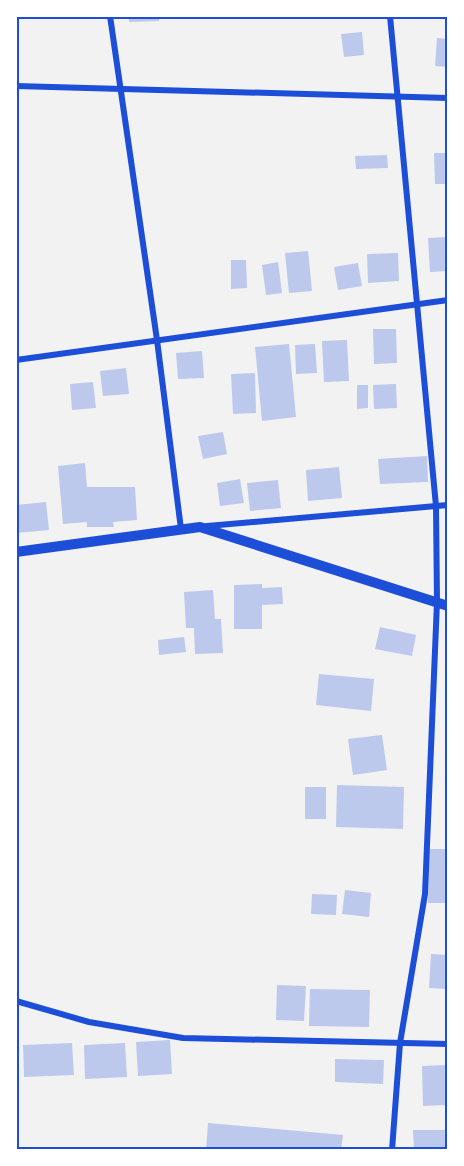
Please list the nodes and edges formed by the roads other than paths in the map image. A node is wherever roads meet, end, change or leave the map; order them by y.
1 (110, 16) edge
2 (390, 16) edge
3 (16, 86) edge
4 (120, 90) junction
5 (397, 97) junction
6 (447, 98) edge
7 (447, 300) edge
8 (417, 304) junction
9 (157, 340) junction
10 (16, 360) edge
11 (447, 505) edge
12 (436, 506) junction
13 (200, 527) junction
14 (181, 529) junction
15 (16, 552) edge
16 (442, 604) edge
17 (16, 1001) edge
18 (400, 1043) junction
19 (447, 1044) edge
20 (392, 1149) edge

1 - 4 street
2 - 5 street
3 - 4 street
4 - 5 street
4 - 9 street
5 - 6 street
5 - 8 street
7 - 8 street
8 - 9 street
8 - 12 street
9 - 10 street
9 - 14 street
11 - 12 street
12 - 13 street
12 - 16 street
13 - 14 street
13 - 16 street
14 - 15 street
16 - 18 street
17 - 18 street
18 - 19 street
18 - 20 street

